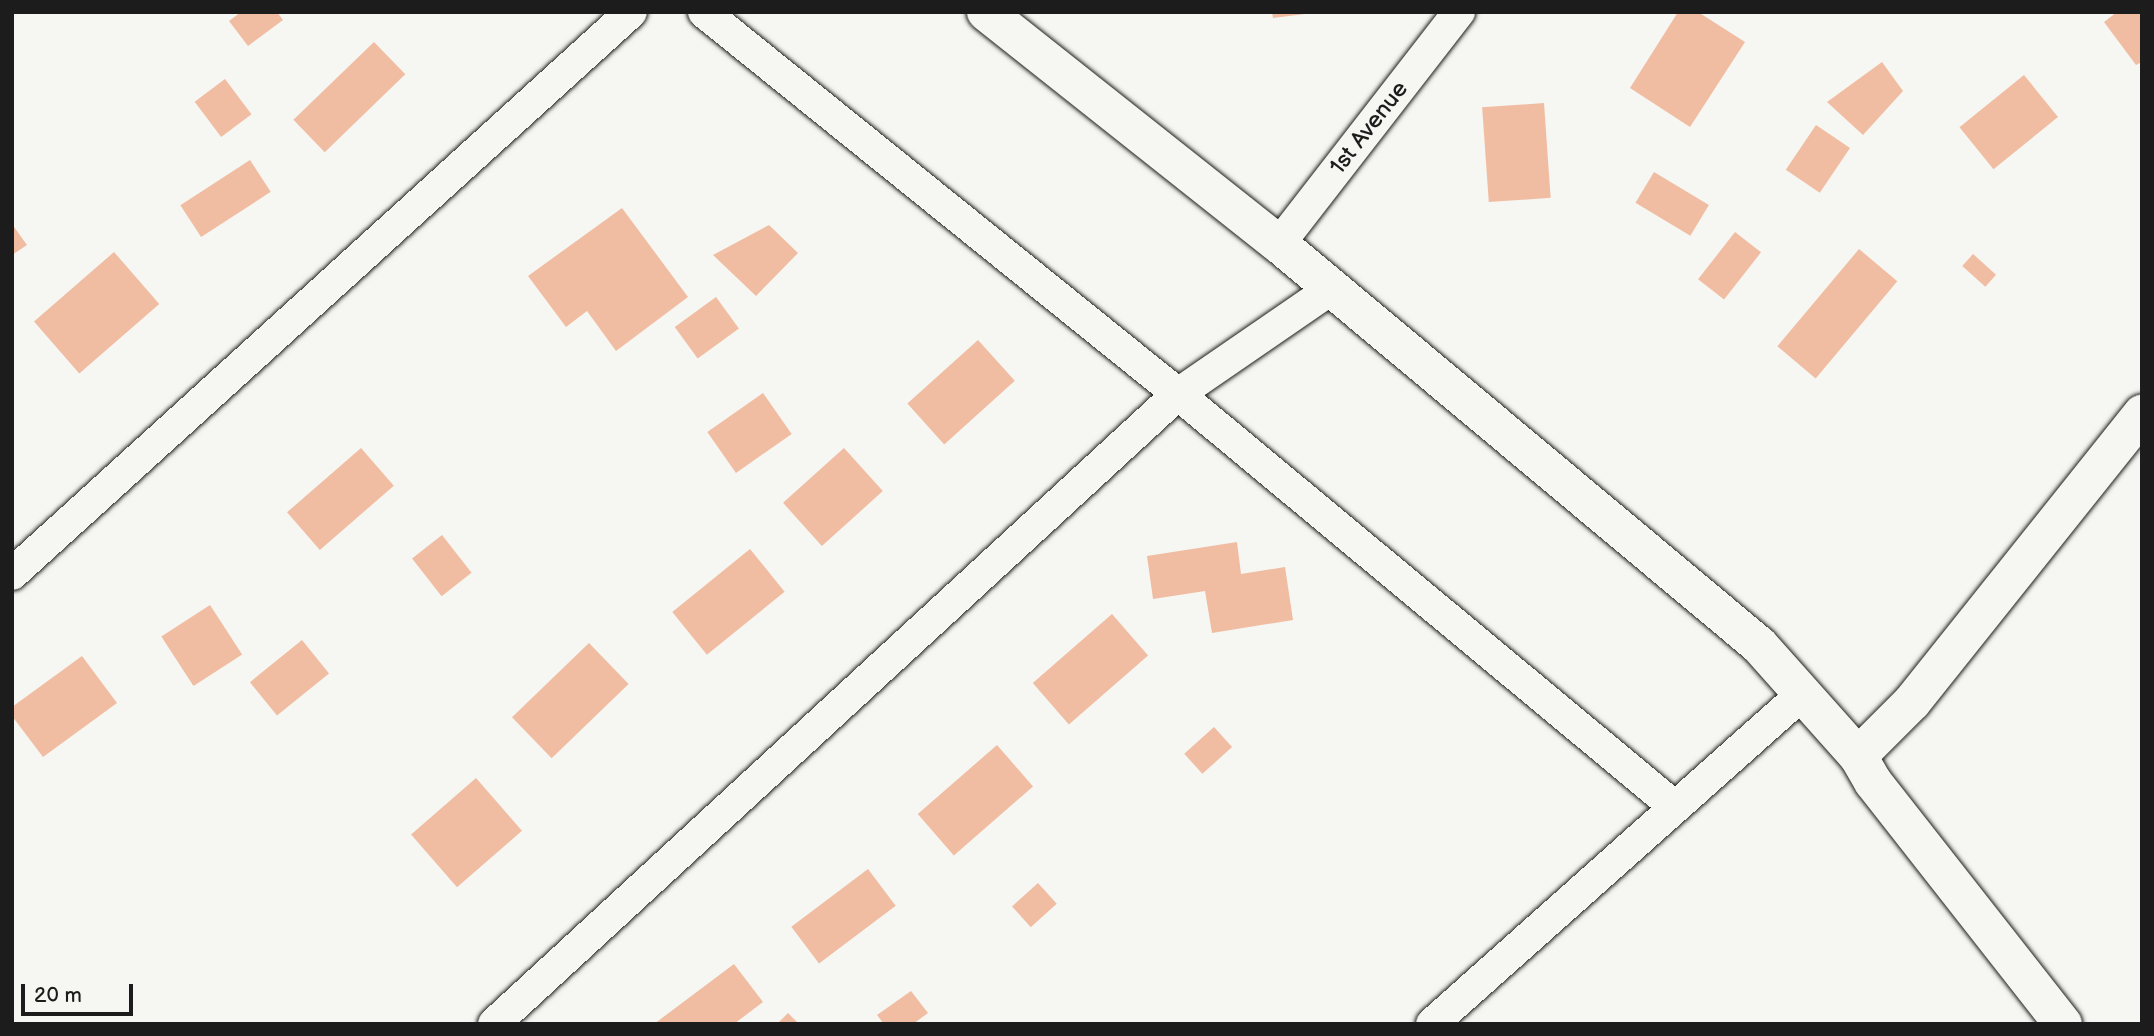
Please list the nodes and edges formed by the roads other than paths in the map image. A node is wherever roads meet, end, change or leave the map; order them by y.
1 (631, 12) edge
2 (704, 12) edge
3 (986, 12) edge
4 (1459, 12) edge
5 (1279, 244) junction
6 (1331, 289) junction
7 (1178, 394) junction
8 (2142, 414) edge
9 (12, 574) edge
10 (1803, 694) junction
11 (1858, 756) junction
12 (1675, 807) junction
13 (494, 1024) edge
14 (1432, 1024) edge
15 (2063, 1024) edge

1 - 9 street
2 - 7 street
3 - 5 main road
4 - 5 street, 1st Avenue
5 - 6 main road
6 - 7 street
6 - 10 main road
7 - 12 street
7 - 13 street
8 - 11 main road
10 - 11 main road
10 - 12 street
11 - 15 main road
12 - 14 street

